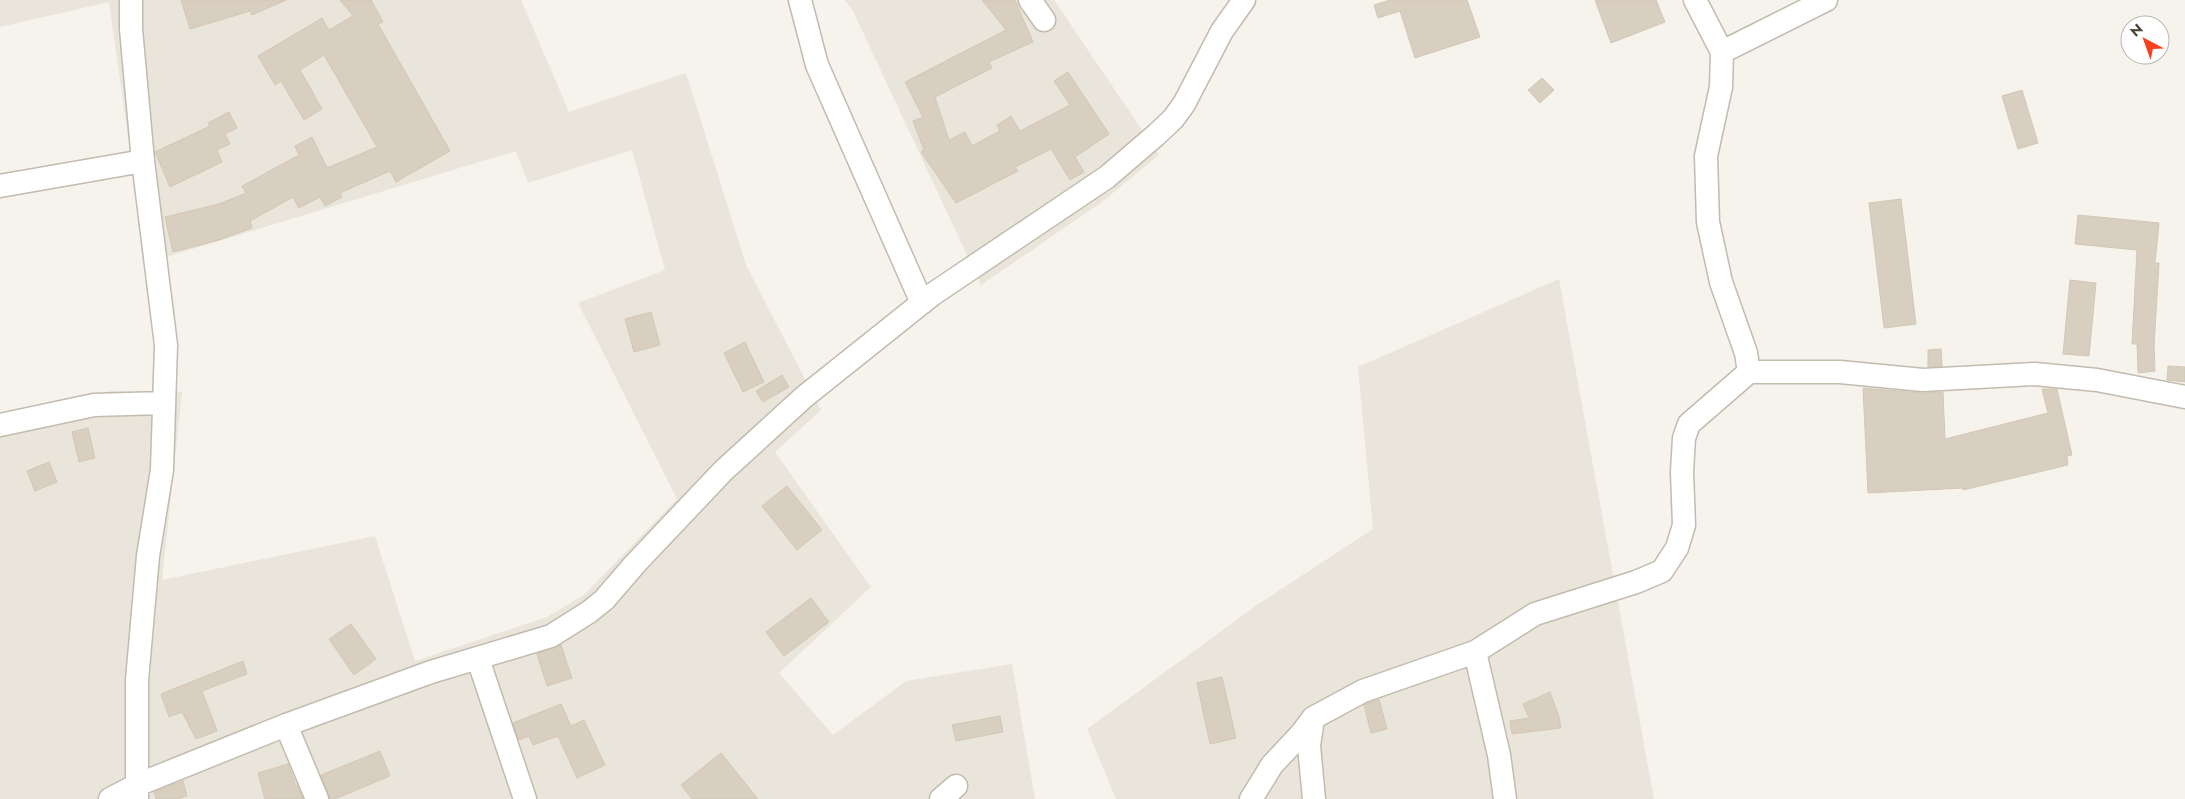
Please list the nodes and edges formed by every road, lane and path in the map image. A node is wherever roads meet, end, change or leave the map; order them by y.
1 (131, 0) edge
2 (800, 0) edge
3 (1030, 0) edge
4 (1244, 0) edge
5 (1695, 0) edge
6 (1826, 0) edge
7 (1044, 20) dead end
8 (1722, 52) junction
9 (142, 161) junction
10 (0, 186) edge
11 (922, 303) junction
12 (1749, 372) junction
13 (2185, 397) edge
14 (164, 403) junction
15 (0, 425) edge
16 (1476, 652) junction
17 (478, 659) junction
18 (1313, 718) junction
19 (286, 725) junction
20 (137, 792) edge
21 (110, 799) edge
22 (317, 799) edge
23 (525, 799) edge
24 (1251, 799) edge
25 (1314, 799) edge
26 (1505, 799) edge

1 - 9 street
2 - 11 street
3 - 7 street
4 - 11 street
5 - 8 street
6 - 8 street
8 - 12 street
9 - 10 street
9 - 14 street
11 - 17 street
12 - 13 street
12 - 16 street
14 - 15 street
14 - 20 street
16 - 18 street
16 - 26 street
17 - 19 street
17 - 23 street
18 - 24 street
18 - 25 street
19 - 20 street
19 - 22 street
20 - 21 street

